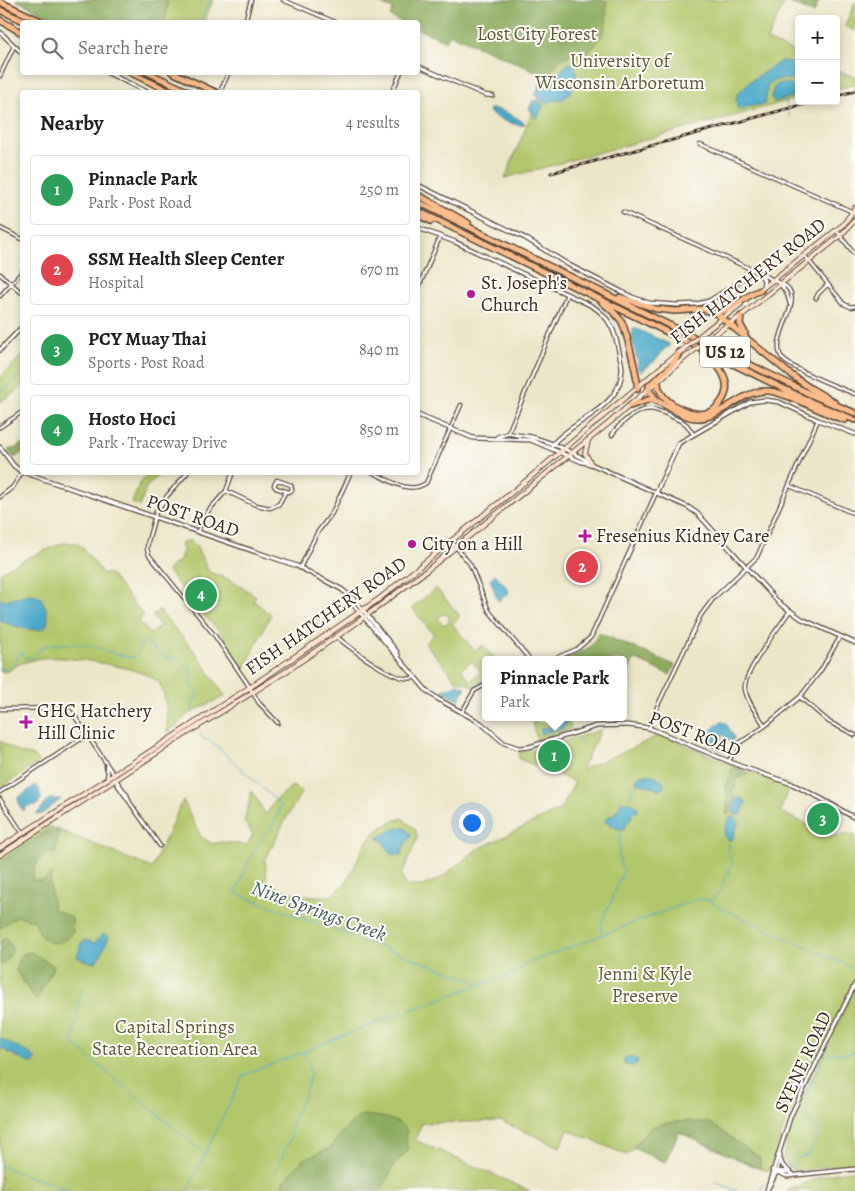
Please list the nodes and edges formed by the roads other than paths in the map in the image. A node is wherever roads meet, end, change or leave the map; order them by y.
1 (252, 0) edge
2 (283, 0) edge
3 (0, 2) edge
4 (0, 10) edge
5 (0, 20) edge
6 (22, 20) edge
7 (39, 20) edge
8 (246, 20) edge
9 (330, 20) edge
10 (0, 32) edge
11 (20, 32) edge
12 (14, 46) junction
13 (20, 51) edge
14 (420, 67) edge
15 (112, 75) edge
16 (135, 75) edge
17 (153, 75) edge
18 (178, 75) edge
19 (228, 75) edge
20 (400, 75) edge
21 (0, 76) edge
22 (144, 90) edge
23 (167, 90) edge
24 (185, 90) edge
25 (210, 90) edge
26 (221, 90) edge
27 (393, 90) edge
28 (493, 96) dead end
29 (700, 144) dead end
30 (420, 186) edge
31 (420, 196) edge
32 (420, 203) edge
33 (854, 211) edge
34 (420, 212) edge
35 (623, 212) dead end
36 (420, 216) edge
37 (855, 220) edge
38 (0, 228) edge
39 (420, 229) edge
40 (836, 230) junction
41 (840, 236) junction
42 (440, 237) junction
43 (20, 238) edge
44 (476, 239) junction
45 (512, 247) junction
46 (855, 254) edge
47 (805, 256) junction
48 (809, 261) junction
49 (751, 268) junction
50 (758, 272) junction
51 (0, 274) edge
52 (20, 274) edge
53 (775, 280) junction
54 (12, 283) junction
55 (420, 284) edge
56 (781, 284) junction
57 (828, 284) junction
58 (596, 288) junction
59 (762, 289) junction
60 (20, 291) edge
61 (567, 294) junction
62 (0, 296) edge
63 (597, 297) junction
64 (816, 298) dead end
65 (855, 306) edge
66 (710, 311) junction
67 (741, 316) junction
68 (723, 318) junction
69 (730, 324) junction
70 (20, 329) edge
71 (698, 348) junction
72 (0, 350) edge
73 (680, 352) junction
74 (765, 353) junction
75 (658, 382) junction
76 (637, 389) junction
77 (649, 390) junction
78 (855, 394) edge
79 (658, 401) junction
80 (461, 405) dead end
81 (630, 406) junction
82 (855, 412) edge
83 (20, 413) edge
84 (420, 416) edge
85 (818, 420) junction
86 (855, 422) edge
87 (0, 427) edge
88 (450, 429) junction
89 (509, 434) junction
90 (693, 434) junction
91 (855, 434) edge
92 (612, 435) dead end
93 (497, 438) junction
94 (590, 438) junction
95 (512, 439) junction
96 (507, 440) junction
97 (552, 444) junction
98 (0, 447) edge
99 (561, 451) junction
100 (569, 454) junction
101 (590, 464) junction
102 (20, 470) edge
103 (20, 475) edge
104 (31, 475) edge
105 (185, 475) edge
106 (232, 475) edge
107 (350, 475) edge
108 (379, 475) edge
109 (789, 486) junction
110 (516, 489) junction
111 (226, 491) junction
112 (286, 491) junction
113 (656, 493) junction
114 (0, 497) edge
115 (506, 497) junction
116 (514, 500) junction
117 (504, 507) junction
118 (855, 514) edge
119 (155, 518) junction
120 (197, 532) junction
121 (451, 541) junction
122 (456, 547) junction
123 (300, 568) junction
124 (418, 568) junction
125 (746, 568) junction
126 (416, 579) junction
127 (350, 595) junction
128 (364, 610) junction
129 (790, 612) junction
130 (360, 613) junction
131 (368, 614) junction
132 (364, 618) junction
133 (337, 637) junction
134 (840, 637) junction
135 (855, 643) edge
136 (312, 646) junction
137 (527, 656) edge
138 (560, 656) edge
139 (399, 658) junction
140 (304, 660) junction
141 (415, 677) junction
142 (482, 687) edge
143 (251, 690) junction
144 (800, 697) junction
145 (0, 709) edge
146 (462, 712) junction
147 (278, 722) dead end
148 (765, 726) junction
149 (649, 728) junction
150 (87, 735) junction
151 (855, 735) edge
152 (729, 761) junction
153 (106, 764) junction
154 (114, 774) junction
155 (107, 778) junction
156 (116, 780) junction
157 (0, 792) edge
158 (0, 799) edge
159 (855, 818) edge
160 (22, 833) junction
161 (26, 840) junction
162 (160, 846) dead end
163 (0, 848) edge
164 (0, 855) edge
165 (855, 984) edge
166 (779, 1153) junction
167 (780, 1159) junction
168 (855, 1169) edge
169 (774, 1170) junction
170 (789, 1172) junction
171 (794, 1174) junction
172 (766, 1190) edge

1 - 8 street
2 - 9 street
3 - 7 highway
4 - 6 highway
5 - 11 highway
10 - 12 street
12 - 13 street
12 - 21 street
14 - 28 street
15 - 22 street
16 - 23 highway
17 - 24 highway
18 - 25 highway
19 - 26 street
20 - 27 street
29 - 33 street
30 - 49 street
31 - 45 highway
32 - 45 highway, US 12
33 - 40 main road, FISH HATCHERY ROAD
34 - 44 highway, US 12
35 - 49 street
36 - 44 highway
37 - 41 main road, FISH HATCHERY ROAD
38 - 43 street
39 - 42 street
40 - 41 street
40 - 47 main road, FISH HATCHERY ROAD
41 - 46 street
41 - 48 main road, FISH HATCHERY ROAD
42 - 55 street
42 - 61 street
44 - 63 highway, US 12
45 - 58 highway, US 12
47 - 48 street
47 - 53 main road, FISH HATCHERY ROAD
48 - 56 main road, FISH HATCHERY ROAD
48 - 57 street
49 - 50 street
50 - 53 street
50 - 59 street
51 - 54 street
52 - 54 street
53 - 56 street
53 - 59 main road, FISH HATCHERY ROAD
54 - 60 street
54 - 62 street
56 - 67 main road, FISH HATCHERY ROAD
56 - 78 street
57 - 64 street
57 - 65 street
58 - 66 highway
58 - 82 highway, US 12
59 - 66 highway
59 - 68 main road, FISH HATCHERY ROAD
61 - 89 street
61 - 97 street
63 - 71 highway, US 12
63 - 76 highway
66 - 68 highway
67 - 69 main road, FISH HATCHERY ROAD
67 - 74 highway
68 - 69 highway
68 - 73 main road, FISH HATCHERY ROAD, bridge
69 - 74 highway
69 - 75 main road, FISH HATCHERY ROAD, bridge
70 - 72 street
71 - 75 highway
71 - 86 highway, US 12
73 - 76 main road, FISH HATCHERY ROAD
73 - 77 highway
74 - 82 highway
75 - 77 main road, FISH HATCHERY ROAD
76 - 99 main road, FISH HATCHERY ROAD
77 - 79 highway
77 - 81 main road, FISH HATCHERY ROAD
79 - 81 highway
79 - 86 highway
80 - 88 street
81 - 94 main road, FISH HATCHERY ROAD
83 - 87 street
84 - 88 street
85 - 90 street
85 - 91 street
85 - 109 street
88 - 93 street
88 - 108 street
89 - 93 street
89 - 95 street
89 - 96 street
89 - 97 street
90 - 92 street
90 - 113 street
93 - 96 street
94 - 100 main road, FISH HATCHERY ROAD
94 - 101 main road
95 - 96 street
95 - 99 street
97 - 99 street
98 - 102 street, POST ROAD
99 - 100 street
99 - 110 main road, FISH HATCHERY ROAD
100 - 101 street
100 - 116 main road, FISH HATCHERY ROAD
101 - 113 street
103 - 114 street
104 - 119 street, POST ROAD
105 - 119 street
106 - 111 street
107 - 123 street
109 - 118 street
109 - 125 street
110 - 115 main road, FISH HATCHERY ROAD
110 - 116 main road
111 - 112 street
111 - 120 street
112 - 112 street
113 - 125 street
113 - 138 street
115 - 117 main road
115 - 121 main road, FISH HATCHERY ROAD
116 - 117 main road, FISH HATCHERY ROAD
117 - 122 main road, FISH HATCHERY ROAD
119 - 120 street, POST ROAD
119 - 143 street
120 - 123 street, POST ROAD
121 - 122 street
121 - 124 main road, FISH HATCHERY ROAD
122 - 126 main road, FISH HATCHERY ROAD
122 - 137 street
123 - 127 street, POST ROAD
124 - 126 main road
124 - 128 main road, FISH HATCHERY ROAD
125 - 129 street
125 - 149 street
126 - 131 main road, FISH HATCHERY ROAD
127 - 128 street, POST ROAD
127 - 130 street, POST ROAD
128 - 130 main road, FISH HATCHERY ROAD
128 - 131 street, POST ROAD
129 - 134 street
129 - 148 street
130 - 132 street, POST ROAD
130 - 136 main road, FISH HATCHERY ROAD
131 - 132 main road, FISH HATCHERY ROAD
131 - 139 street, POST ROAD
132 - 133 main road, FISH HATCHERY ROAD
132 - 139 street, POST ROAD
133 - 140 main road, FISH HATCHERY ROAD
133 - 141 street
134 - 135 street
134 - 144 street
136 - 140 main road
136 - 143 main road, FISH HATCHERY ROAD
139 - 141 street, POST ROAD
140 - 143 main road, FISH HATCHERY ROAD
141 - 146 street, POST ROAD
142 - 146 street
143 - 147 street
143 - 154 main road, FISH HATCHERY ROAD
143 - 156 main road, FISH HATCHERY ROAD
144 - 148 street
144 - 151 street
145 - 150 street
146 - 149 street, POST ROAD
148 - 152 street
149 - 152 street, POST ROAD
150 - 153 street
150 - 157 street
152 - 159 street, POST ROAD
153 - 154 street
153 - 155 street
154 - 155 main road, FISH HATCHERY ROAD
154 - 156 street
155 - 160 main road, FISH HATCHERY ROAD
156 - 161 main road, FISH HATCHERY ROAD
156 - 162 street
158 - 160 street
160 - 161 street
160 - 163 main road, FISH HATCHERY ROAD
161 - 164 main road, FISH HATCHERY ROAD
165 - 166 street, SYENE ROAD
166 - 167 street, SYENE ROAD
166 - 169 street, SYENE ROAD
167 - 169 street, SYENE ROAD
167 - 170 street
168 - 171 street
169 - 170 street
169 - 171 street
169 - 172 street
170 - 171 street

